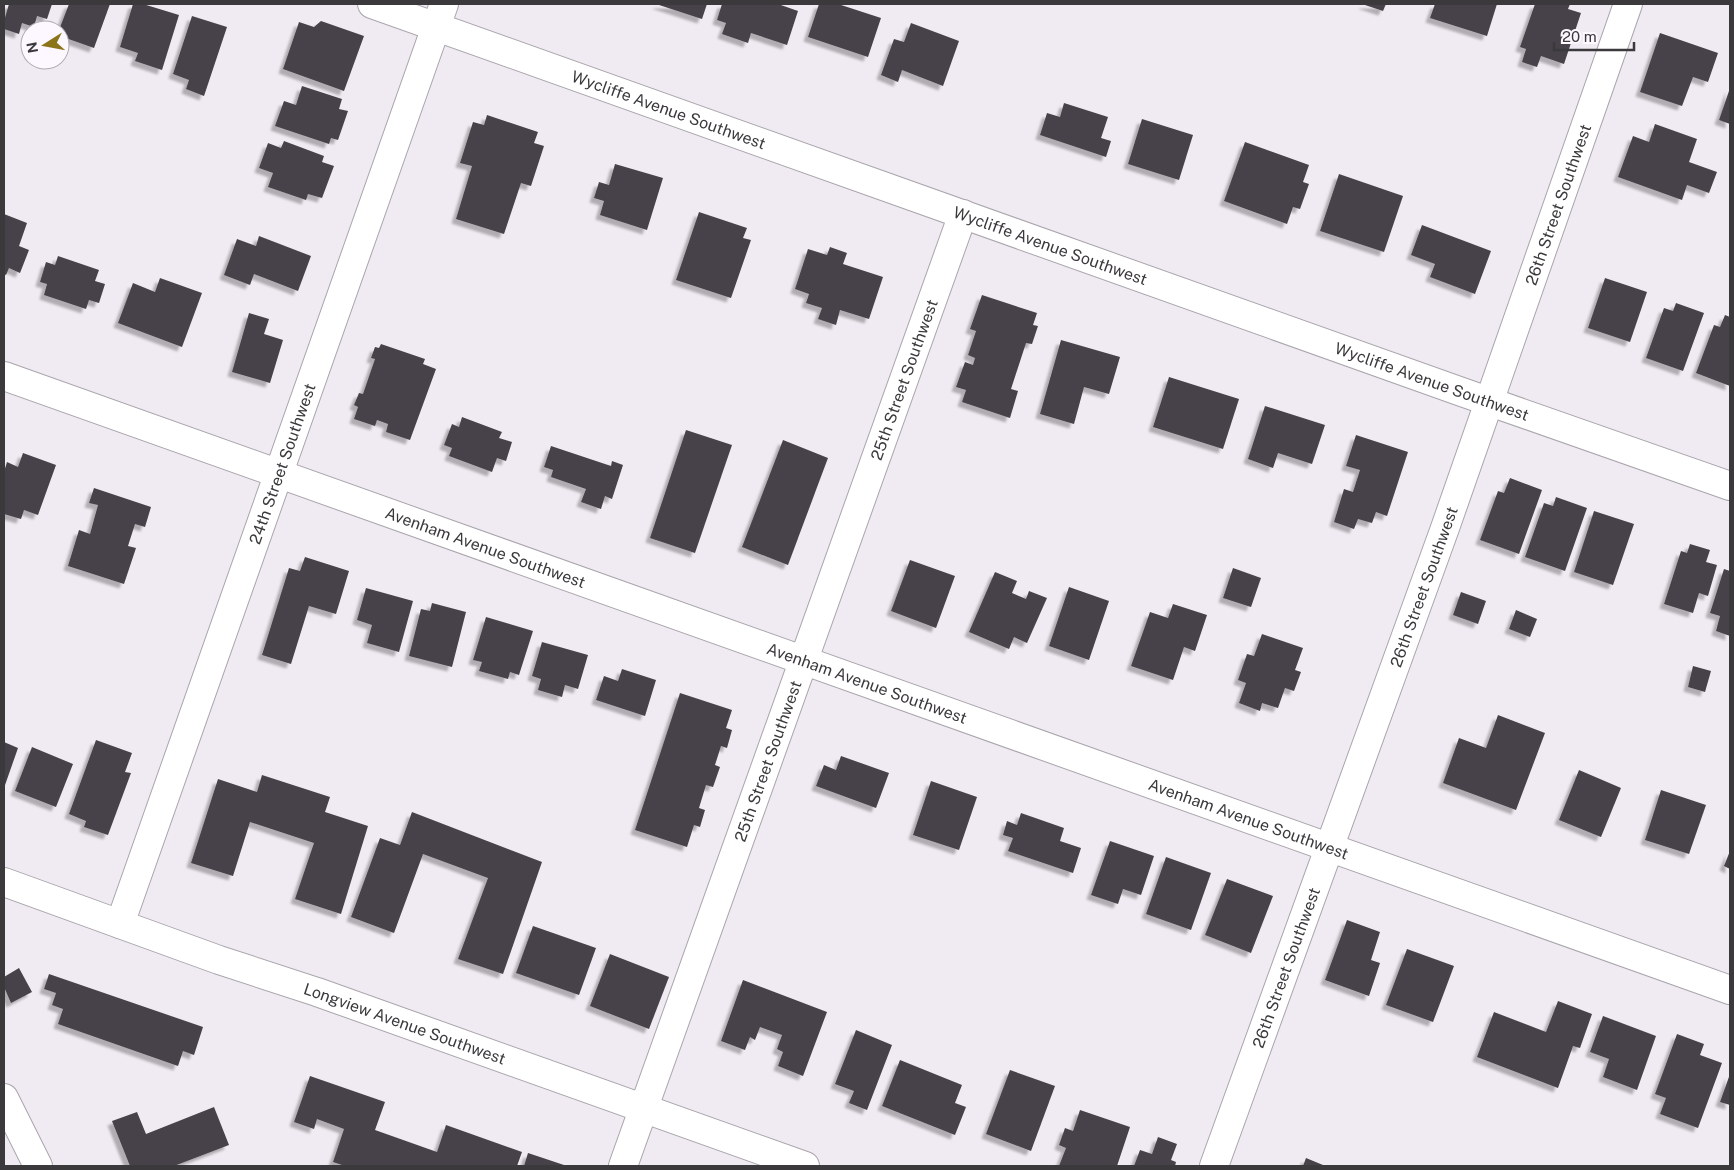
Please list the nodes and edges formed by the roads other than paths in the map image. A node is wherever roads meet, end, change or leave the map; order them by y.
1 (372, 4) edge
2 (1628, 4) edge
3 (440, 15) edge
4 (963, 214) junction
5 (4, 376) edge
6 (1488, 401) junction
7 (279, 473) junction
8 (1730, 486) edge
9 (804, 660) junction
10 (1329, 847) junction
11 (4, 882) edge
12 (120, 924) junction
13 (1730, 990) edge
14 (4, 1098) edge
15 (644, 1108) junction
16 (38, 1166) edge
17 (623, 1166) edge
18 (805, 1166) edge
19 (1214, 1166) edge

1 - 3 street, Wycliffe Avenue Southwest
2 - 6 street, 26th Street Southwest
3 - 4 street, Wycliffe Avenue Southwest
3 - 7 street, 24th Street Southwest
4 - 6 street, Wycliffe Avenue Southwest
4 - 9 street, 25th Street Southwest
5 - 7 street, Avenham Avenue Southwest
6 - 8 street, Wycliffe Avenue Southwest
6 - 10 street, 26th Street Southwest
7 - 9 street, Avenham Avenue Southwest
7 - 12 street, 24th Street Southwest
9 - 10 street, Avenham Avenue Southwest
9 - 15 street, 25th Street Southwest
10 - 13 street, Avenham Avenue Southwest
10 - 19 street, 26th Street Southwest
11 - 12 street, Longview Avenue Southwest
12 - 15 street, Longview Avenue Southwest
14 - 16 street
15 - 17 street, 25th Street Southwest
15 - 18 street, Longview Avenue Southwest

